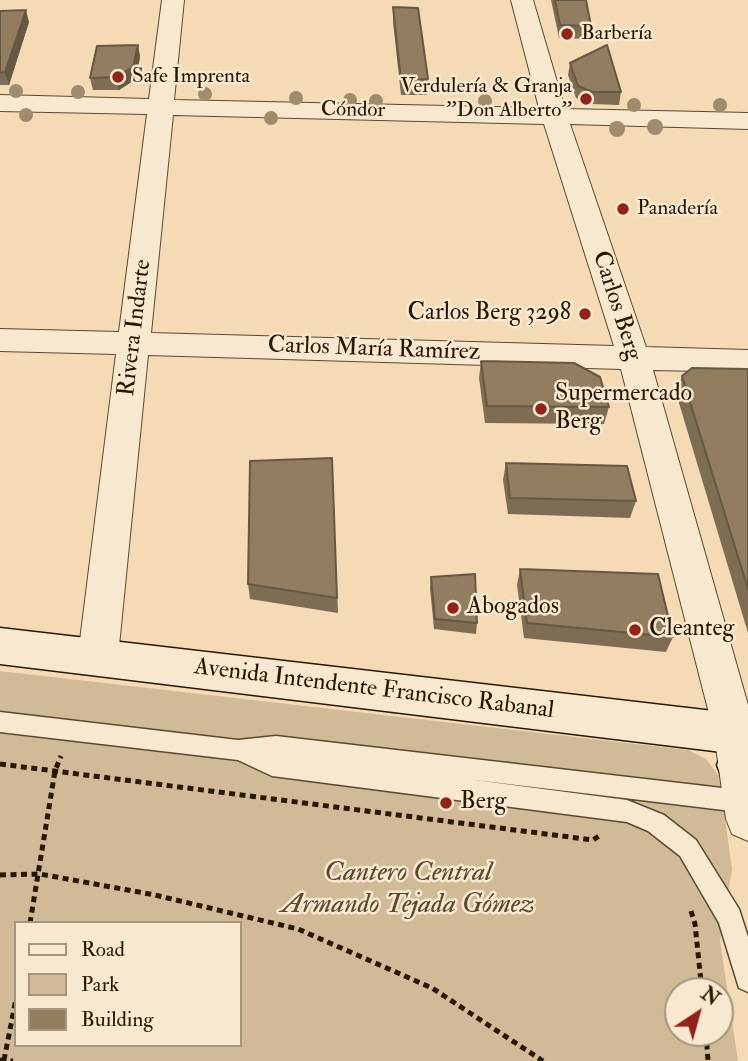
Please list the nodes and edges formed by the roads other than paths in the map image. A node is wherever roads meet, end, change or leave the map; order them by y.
1 (173, 0) edge
2 (522, 0) edge
3 (0, 103) edge
4 (161, 106) junction
5 (554, 116) junction
6 (748, 121) edge
7 (0, 340) edge
8 (134, 344) junction
9 (634, 358) junction
10 (748, 361) edge
11 (0, 646) edge
12 (98, 656) junction
13 (0, 722) edge
14 (239, 750) junction
15 (744, 774) edge
16 (748, 979) edge

1 - 4 street, Rivera Indarte
2 - 5 street, Carlos Berg
3 - 4 street, Cóndor
4 - 5 street, Cóndor
4 - 8 street, Rivera Indarte
5 - 6 street, Cóndor
5 - 9 street, Carlos Berg
7 - 8 street, Carlos María Ramírez
8 - 9 street, Carlos María Ramírez
8 - 12 street, Rivera Indarte
9 - 10 street, Carlos María Ramírez
9 - 15 street, Carlos Berg
11 - 12 main road, Avenida Intendente Francisco Rabanal
12 - 15 main road, Avenida Intendente Francisco Rabanal
13 - 14 lane
14 - 15 lane
14 - 16 lane

